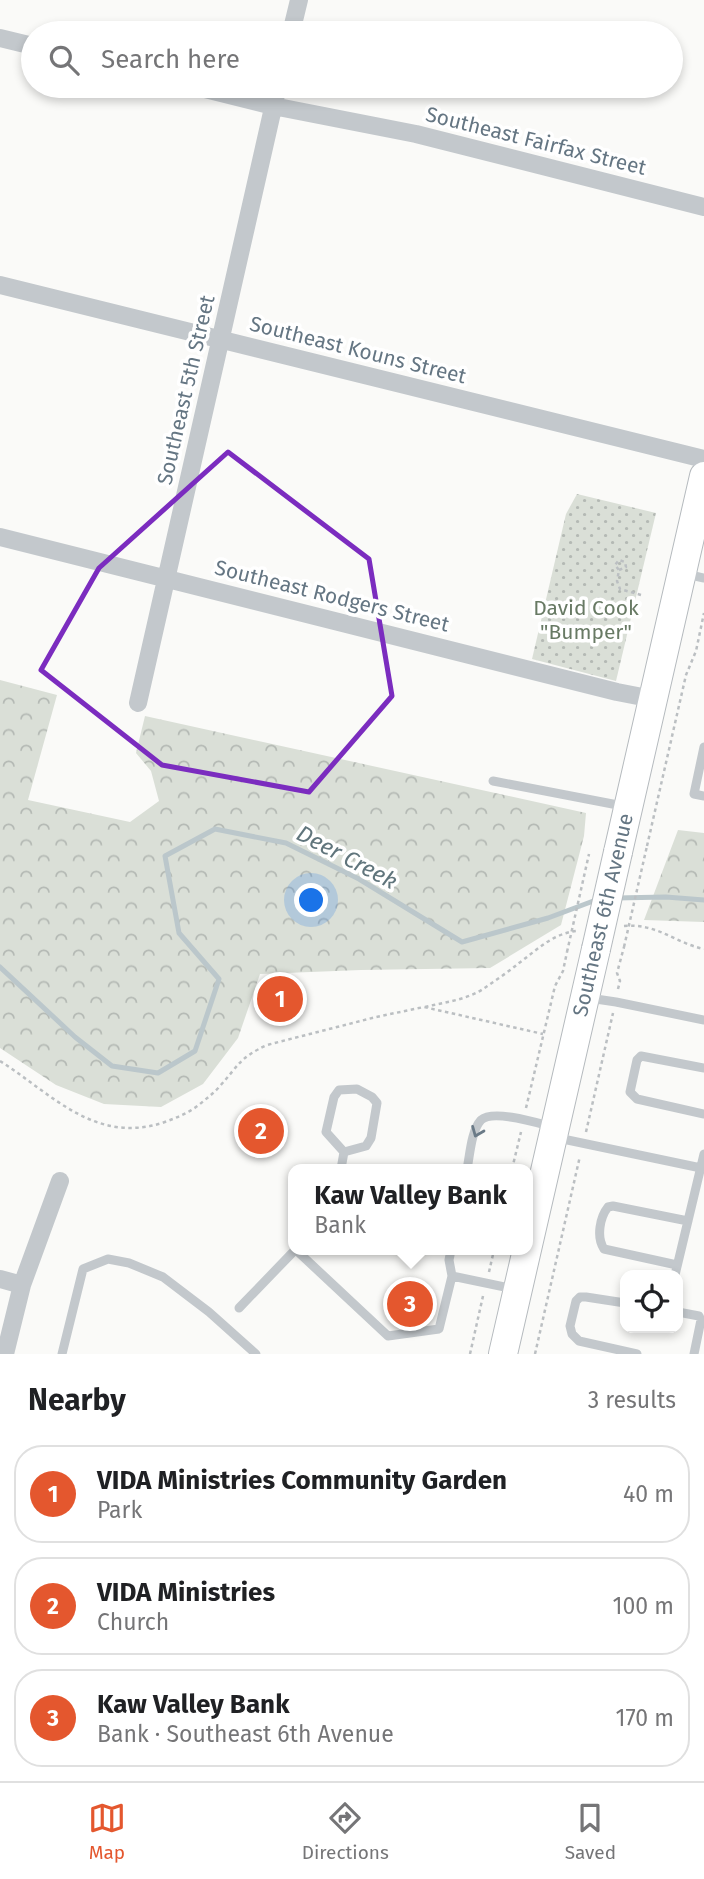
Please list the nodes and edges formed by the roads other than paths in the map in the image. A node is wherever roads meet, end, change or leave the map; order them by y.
1 (299, 0) edge
2 (294, 21) edge
3 (0, 38) edge
4 (21, 43) edge
5 (241, 98) edge
6 (275, 98) edge
7 (273, 106) junction
8 (704, 207) edge
9 (0, 285) edge
10 (221, 339) junction
11 (704, 459) edge
12 (704, 476) edge
13 (0, 537) edge
14 (693, 576) edge
15 (167, 578) junction
16 (653, 699) junction
17 (138, 703) dead end
18 (704, 747) edge
19 (493, 781) dead end
20 (704, 796) edge
21 (629, 807) junction
22 (584, 997) junction
23 (704, 1020) edge
24 (704, 1068) edge
25 (704, 1114) edge
26 (554, 1132) junction
27 (344, 1152) junction
28 (704, 1154) edge
29 (342, 1164) edge
30 (468, 1164) edge
31 (701, 1168) junction
32 (60, 1181) dead end
33 (533, 1211) edge
34 (688, 1222) junction
35 (290, 1255) edge
36 (300, 1255) edge
37 (450, 1255) edge
38 (524, 1255) edge
39 (677, 1265) junction
40 (676, 1270) edge
41 (452, 1276) junction
42 (0, 1279) edge
43 (22, 1285) junction
44 (620, 1302) edge
45 (515, 1303) junction
46 (239, 1308) dead end
47 (683, 1313) edge
48 (5, 1354) edge
49 (62, 1354) edge
50 (256, 1354) edge
51 (503, 1354) edge
52 (516, 1354) edge
53 (637, 1354) edge
54 (694, 1354) edge

1 - 2 street
3 - 4 street
5 - 7 street, Southeast Fairfax Street
6 - 7 street, Southeast 5th Street
7 - 8 street, Southeast Fairfax Street
7 - 10 street, Southeast 5th Street
9 - 10 street, Southeast Kouns Street
10 - 11 street, Southeast Kouns Street
10 - 15 street, Southeast 5th Street
12 - 14 main road, Southeast 6th Avenue
13 - 15 street, Southeast Rodgers Street
14 - 16 main road, Southeast 6th Avenue
15 - 16 street, Southeast Rodgers Street
15 - 17 street, Southeast 5th Street
16 - 21 main road, Southeast 6th Avenue
18 - 20 lane
19 - 21 lane
21 - 22 main road, Southeast 6th Avenue, bridge
22 - 23 lane
22 - 26 main road, Southeast 6th Avenue
24 - 25 lane
26 -> 30 lane
26 - 31 lane
26 - 33 main road, Southeast 6th Avenue
27 - 27 lane
27 - 29 lane
28 - 31 lane
31 - 34 lane
32 - 43 street
34 - 39 lane
34 - 39 lane
35 - 46 lane
36 - 41 lane
37 - 41 lane
38 - 45 main road, Southeast 6th Avenue
39 - 40 lane
41 - 45 lane
42 - 43 street
43 - 48 street
44 - 53 lane
45 - 51 main road, Southeast 6th Avenue
45 - 52 main road
47 - 54 lane
49 - 50 lane

